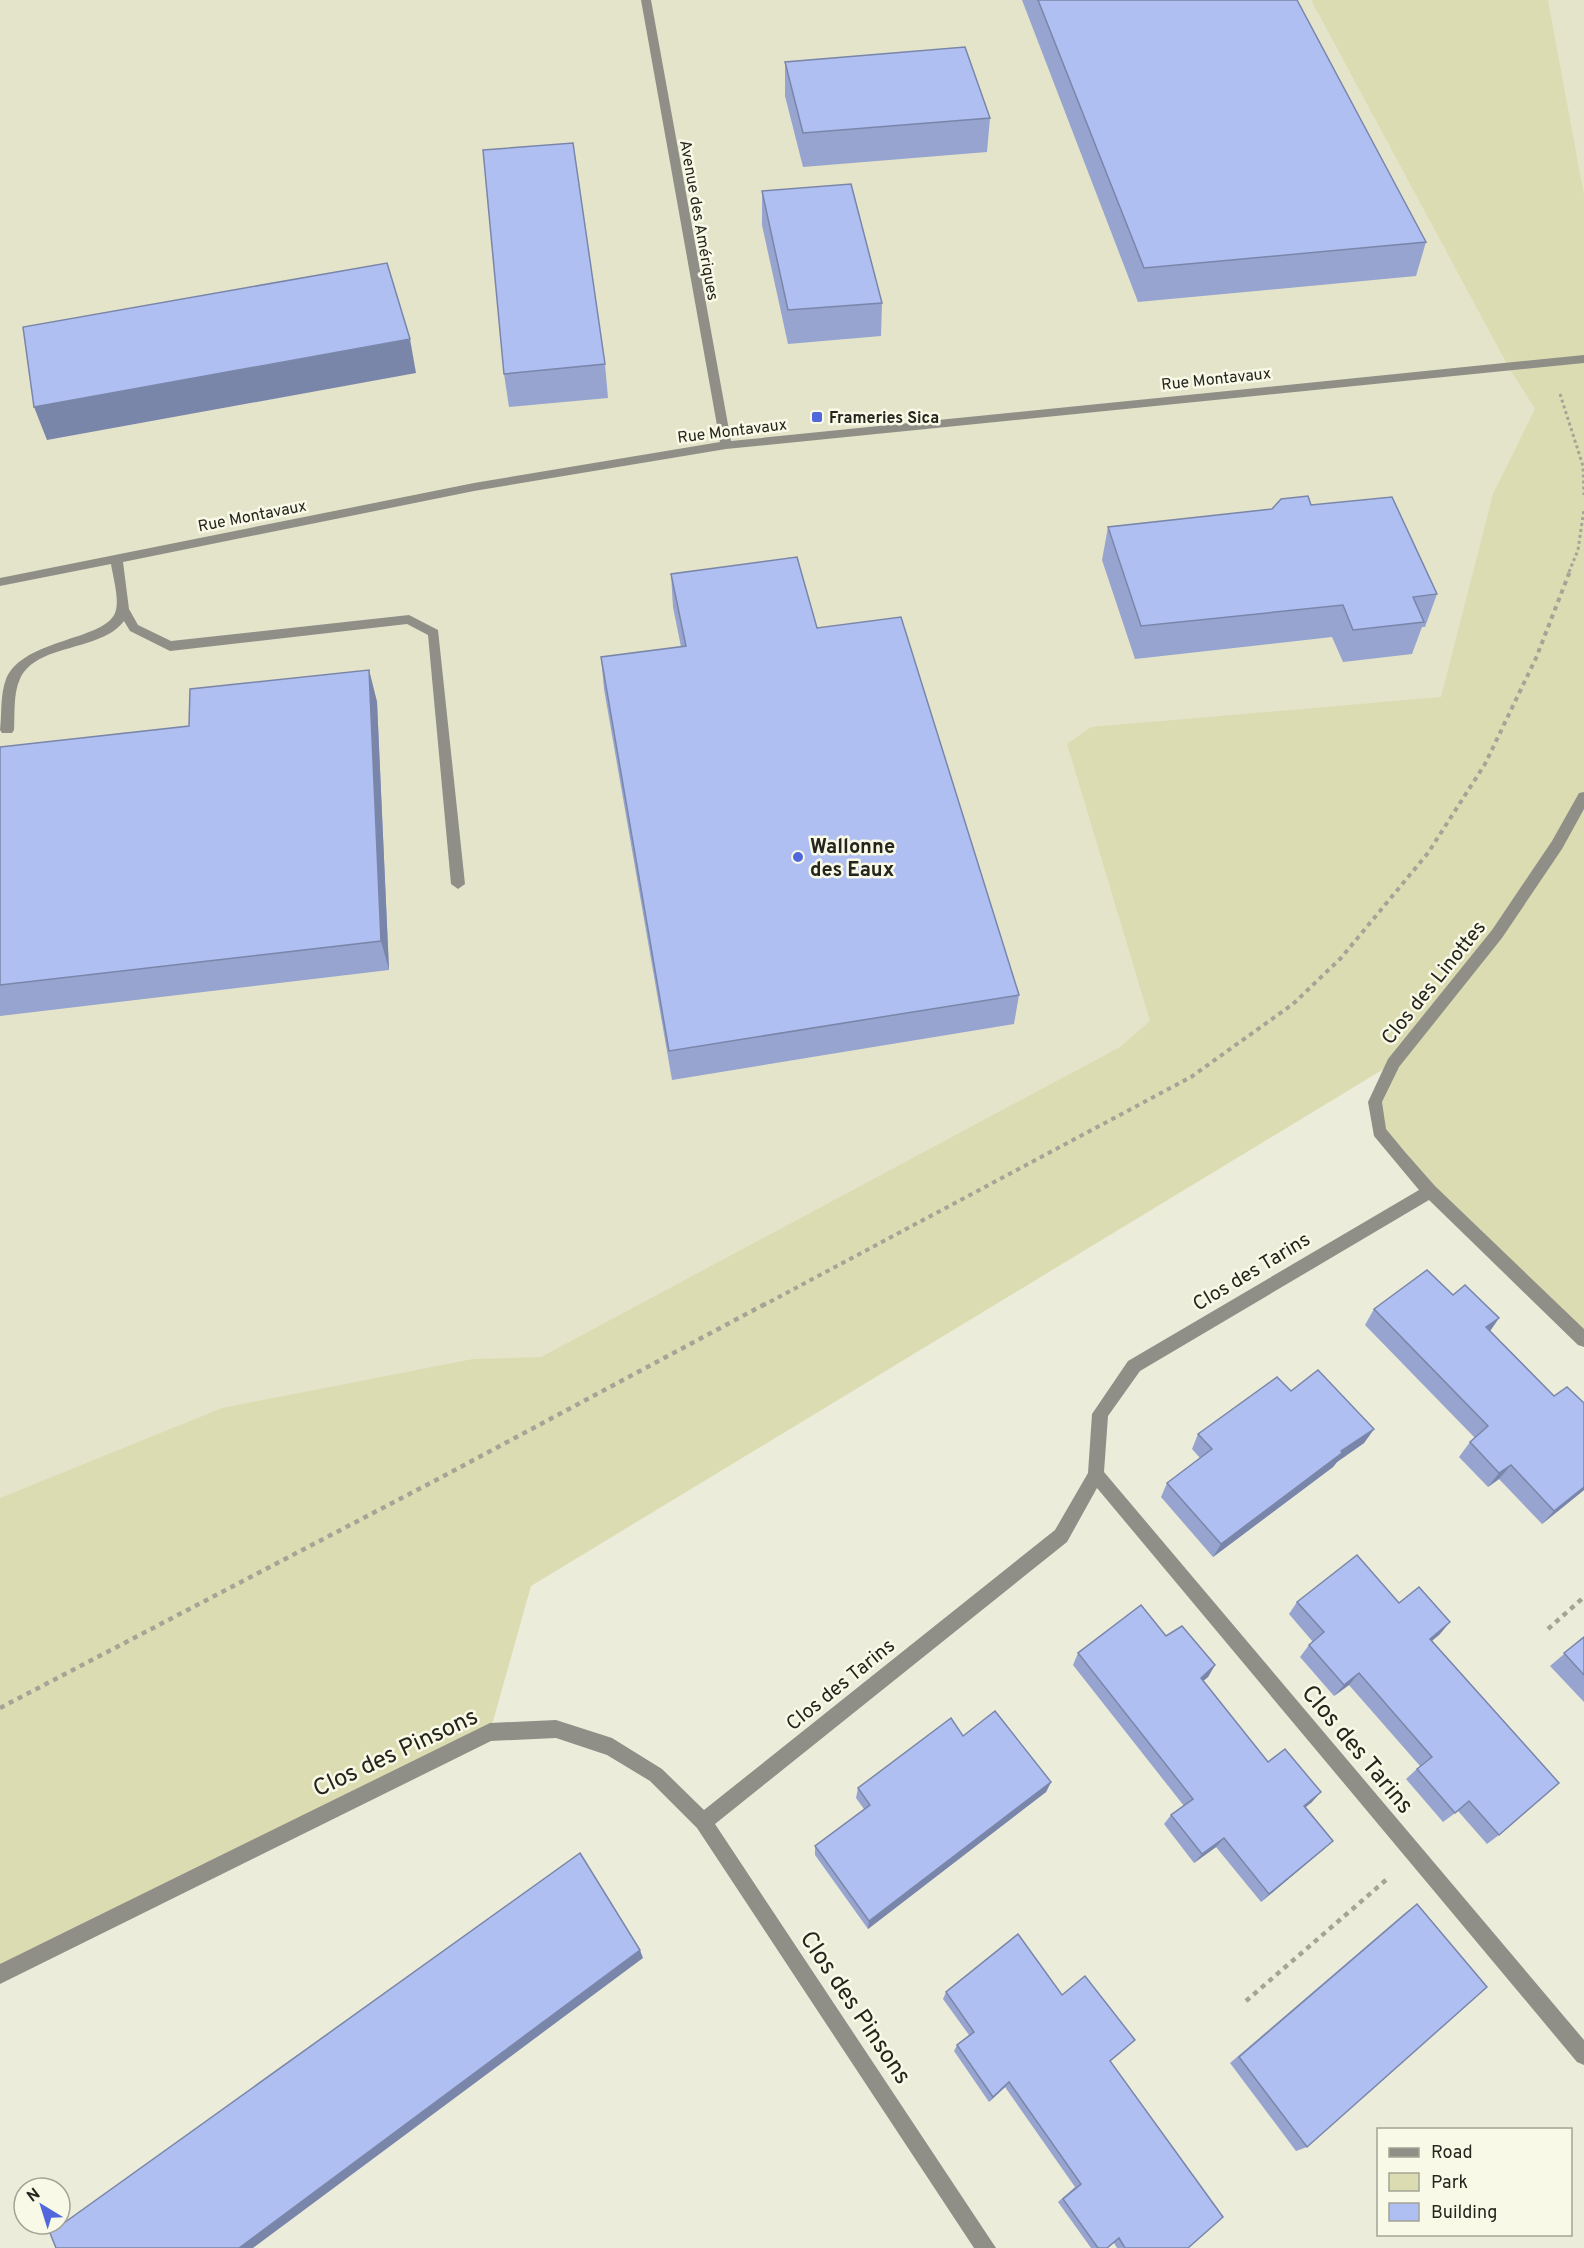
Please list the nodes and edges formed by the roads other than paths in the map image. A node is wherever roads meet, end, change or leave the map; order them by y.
1 (646, 0) edge
2 (1584, 359) edge
3 (726, 446) junction
4 (117, 559) junction
5 (0, 582) edge
6 (123, 609) junction
7 (7, 730) dead end
8 (1584, 797) edge
9 (458, 884) dead end
10 (1430, 1191) junction
11 (1584, 1340) edge
12 (1096, 1474) junction
13 (703, 1822) junction
14 (0, 1974) edge
15 (1584, 2055) edge
16 (986, 2248) edge

1 - 3 street, Avenue des Amériques
2 - 3 street, Rue Montavaux
3 - 4 street, Rue Montavaux
4 - 5 street, Rue Montavaux
4 - 6 street
6 - 7 street
6 - 9 street
8 - 10 street, Clos des Linottes
10 - 11 street, Clos des Linottes
10 - 12 street, Clos des Tarins
12 - 13 street, Clos des Tarins
12 - 15 street, Clos des Tarins
13 - 14 street, Clos des Pinsons
13 - 16 street, Clos des Pinsons

